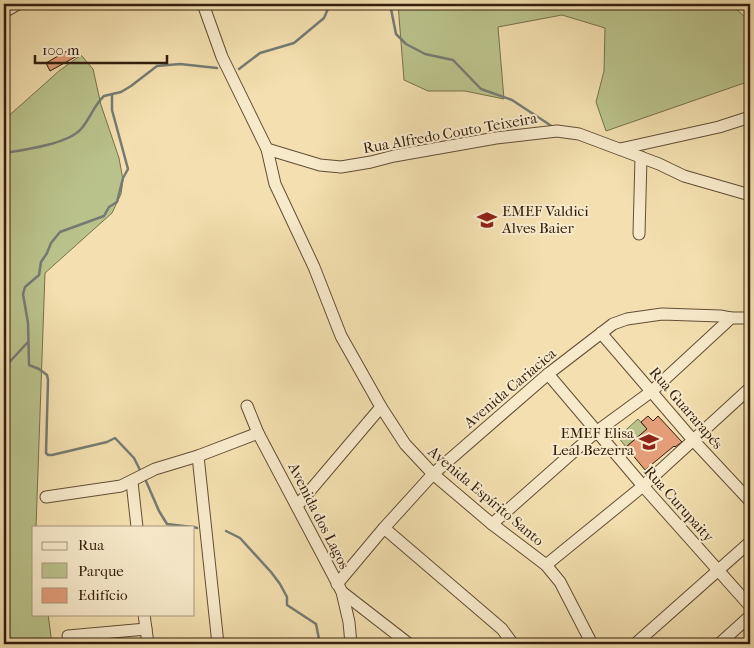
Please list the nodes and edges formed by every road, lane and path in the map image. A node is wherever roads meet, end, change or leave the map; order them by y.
1 (18, 4) edge
2 (203, 4) edge
3 (4, 12) edge
4 (750, 117) edge
5 (267, 149) junction
6 (620, 149) junction
7 (641, 157) junction
8 (750, 195) edge
9 (640, 234) dead end
10 (731, 318) junction
11 (750, 320) edge
12 (601, 333) junction
13 (548, 374) junction
14 (750, 388) edge
15 (652, 391) junction
16 (247, 406) dead end
17 (381, 407) junction
18 (596, 432) junction
19 (258, 433) junction
20 (693, 440) junction
21 (198, 456) junction
22 (433, 474) junction
23 (132, 482) junction
24 (643, 486) junction
25 (46, 497) dead end
26 (750, 501) edge
27 (297, 506) junction
28 (492, 524) junction
29 (137, 526) edge
30 (384, 528) junction
31 (750, 542) edge
32 (546, 565) junction
33 (718, 570) junction
34 (339, 588) junction
35 (750, 606) edge
36 (144, 616) edge
37 (750, 616) edge
38 (146, 629) junction
39 (68, 636) dead end
40 (148, 644) edge
41 (218, 644) edge
42 (351, 644) edge
43 (409, 644) edge
44 (513, 644) edge
45 (592, 644) edge
46 (635, 644) edge
47 (719, 644) edge

1 - 3 street
2 - 5 street, Avenida Espírito Santo
4 - 6 street
5 - 6 street, Rua Alfredo Couto Teixeira
5 - 17 street, Avenida Espírito Santo
6 - 7 street, Rua Alfredo Couto Teixeira
7 - 8 street, Rua Alfredo Couto Teixeira
7 - 9 street
10 - 11 street, Avenida Cariacica
10 - 12 street, Avenida Cariacica
10 - 15 street
12 - 13 street, Avenida Cariacica
12 - 15 street, Rua Guararapés
13 - 18 street, Rua Curupaity
13 - 22 street, Avenida Cariacica
14 - 20 street
15 - 18 street
15 - 20 street, Rua Guararapés
16 - 19 street, Avenida dos Lagos
17 - 22 street, Avenida Espírito Santo
17 - 27 street
18 - 24 street, Rua Curupaity
18 - 28 street
19 - 21 street
19 - 27 street, Avenida dos Lagos
20 - 24 street
20 - 26 street, Rua Guararapés
21 - 23 street
21 - 41 street
22 - 28 street, Avenida Espírito Santo
22 - 30 street, Avenida Cariacica
23 - 25 street
23 - 29 street
24 - 32 street
24 - 33 street, Rua Curupaity
27 - 34 street, Avenida dos Lagos
28 - 32 street, Avenida Espírito Santo
30 - 34 street, Avenida Cariacica
30 - 44 street
31 - 33 street
32 - 45 street, Avenida Espírito Santo
33 - 35 street, Rua Curupaity
33 - 46 street
34 - 42 street, Avenida dos Lagos
34 - 43 street
36 - 38 street
37 - 47 street
38 - 39 street
38 - 40 street

